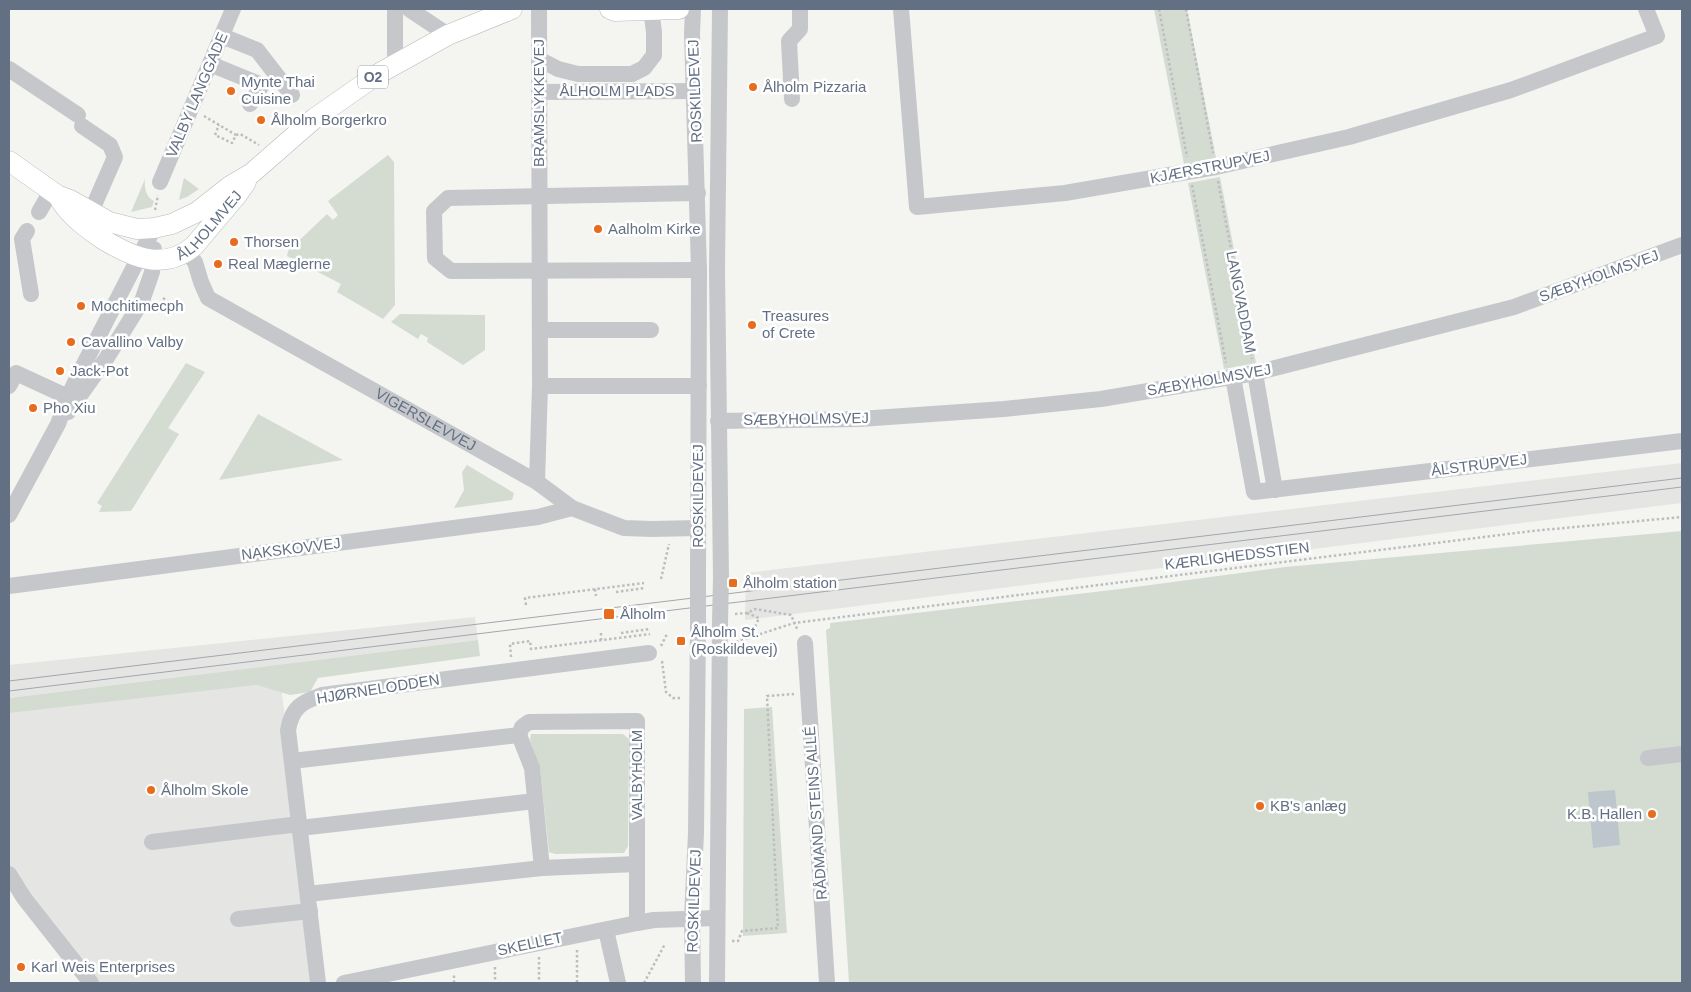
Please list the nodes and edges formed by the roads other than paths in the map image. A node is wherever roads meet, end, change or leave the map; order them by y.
1 (233, 9) edge
2 (396, 9) edge
3 (409, 9) edge
4 (512, 9) edge
5 (539, 9) edge
6 (610, 9) edge
7 (679, 9) edge
8 (693, 9) edge
9 (720, 9) edge
10 (800, 9) edge
11 (901, 9) edge
12 (1646, 9) edge
13 (651, 10) edge
14 (448, 35) junction
15 (222, 36) junction
16 (539, 59) junction
17 (210, 64) junction
18 (395, 64) junction
19 (9, 68) edge
20 (695, 91) junction
21 (539, 92) junction
22 (292, 94) dead end
23 (792, 98) dead end
24 (250, 104) dead end
25 (9, 161) edge
26 (252, 173) junction
27 (160, 182) dead end
28 (54, 193) junction
29 (698, 193) junction
30 (539, 197) junction
31 (39, 212) dead end
32 (91, 212) junction
33 (154, 228) junction
34 (27, 231) dead end
35 (1682, 245) edge
36 (186, 252) junction
37 (147, 259) junction
38 (540, 270) junction
39 (699, 270) junction
40 (31, 294) dead end
41 (540, 330) junction
42 (651, 330) dead end
43 (1255, 373) junction
44 (1231, 377) junction
45 (9, 386) edge
46 (540, 386) junction
47 (699, 386) junction
48 (68, 397) junction
49 (718, 421) junction
50 (58, 424) junction
51 (1682, 441) edge
52 (537, 482) junction
53 (1275, 490) junction
54 (572, 508) junction
55 (9, 513) edge
56 (698, 528) junction
57 (9, 586) edge
58 (805, 643) dead end
59 (655, 650) road end
60 (519, 735) junction
61 (1682, 754) edge
62 (1648, 758) dead end
63 (292, 761) junction
64 (535, 801) junction
65 (300, 826) junction
66 (152, 842) dead end
67 (637, 864) junction
68 (542, 868) junction
69 (9, 874) edge
70 (308, 894) junction
71 (310, 911) junction
72 (692, 918) junction
73 (717, 918) junction
74 (238, 919) dead end
75 (637, 922) junction
76 (606, 930) junction
77 (91, 983) edge
78 (318, 983) edge
79 (344, 983) edge
80 (618, 983) edge
81 (693, 983) edge
82 (717, 983) edge
83 (827, 983) edge

1 - 15 street, VALBY LANGGADE
2 - 18 street
3 - 14 street
4 - 14 main road, ÅLHOLMVEJ / O2
5 - 16 street, BRAMSLYKKEVEJ
6 - 13 main road
7 - 13 main road
8 - 20 street, ROSKILDEVEJ
9 - 49 street, ROSKILDEVEJ
10 - 23 street
11 - 12 street, KJÆRSTRUPVEJ
13 - 16 street
14 - 18 main road, ÅLHOLMVEJ / O2
15 - 17 street, VALBY LANGGADE
15 - 22 street
16 - 21 street, BRAMSLYKKEVEJ
17 - 24 street
17 - 27 street, VALBY LANGGADE
18 - 26 main road, ÅLHOLMVEJ / O2
19 - 32 street
20 - 21 street, ÅLHOLM PLADS
20 - 29 street, ROSKILDEVEJ
21 - 30 street, BRAMSLYKKEVEJ
25 - 28 main road, O2
26 - 33 main road, ÅLHOLMVEJ / O2
26 - 36 main road, ÅLHOLMVEJ / O2
28 - 31 street
28 - 32 main road, O2
28 - 37 main road, O2
29 - 30 street
29 - 39 street, ROSKILDEVEJ
30 - 38 street, BRAMSLYKKEVEJ
30 - 38 street
32 - 33 main road, O2
33 - 37 street
34 - 40 street
35 - 43 street, SÆBYHOLMSVEJ
36 - 37 main road, ÅLHOLMVEJ / O2
36 - 52 street, VIGERSLEVVEJ
37 - 48 street
37 - 50 street
38 - 39 street
38 - 41 street, BRAMSLYKKEVEJ
39 - 47 street, ROSKILDEVEJ
41 - 42 street
41 - 46 street, BRAMSLYKKEVEJ
43 - 44 street, SÆBYHOLMSVEJ
43 - 53 street, LANGVADDAM
44 - 49 street, SÆBYHOLMSVEJ
44 - 53 street
45 - 48 street
46 - 47 street
46 - 52 street, BRAMSLYKKEVEJ
47 - 56 street, ROSKILDEVEJ
48 - 50 street
49 - 73 street, ROSKILDEVEJ, bridge
50 - 55 street
51 - 53 street, ÅLSTRUPVEJ
52 - 54 street, VIGERSLEVVEJ
54 - 56 street, VIGERSLEVVEJ
54 - 57 street, NAKSKOVVEJ
56 - 72 street, ROSKILDEVEJ, bridge
58 - 83 street, RÅDMAND STEINS ALLÉ
59 - 63 street, HJØRNELODDEN
60 - 63 street, VALBYHOLM
60 - 64 street
60 - 67 street, VALBYHOLM
61 - 62 street
63 - 65 street, HJØRNELODDEN
64 - 65 street
64 - 68 street
65 - 66 street
65 - 70 street, HJØRNELODDEN
67 - 68 street
67 - 75 street, VALBYHOLM
68 - 70 street
69 - 77 street
70 - 71 street, HJØRNELODDEN
71 - 74 street
71 - 78 street, HJØRNELODDEN
72 - 73 street, SKELLET
72 - 75 street, SKELLET
72 - 81 street, ROSKILDEVEJ
73 - 82 street, ROSKILDEVEJ
75 - 76 street, SKELLET
76 - 79 street, SKELLET
76 - 80 street

